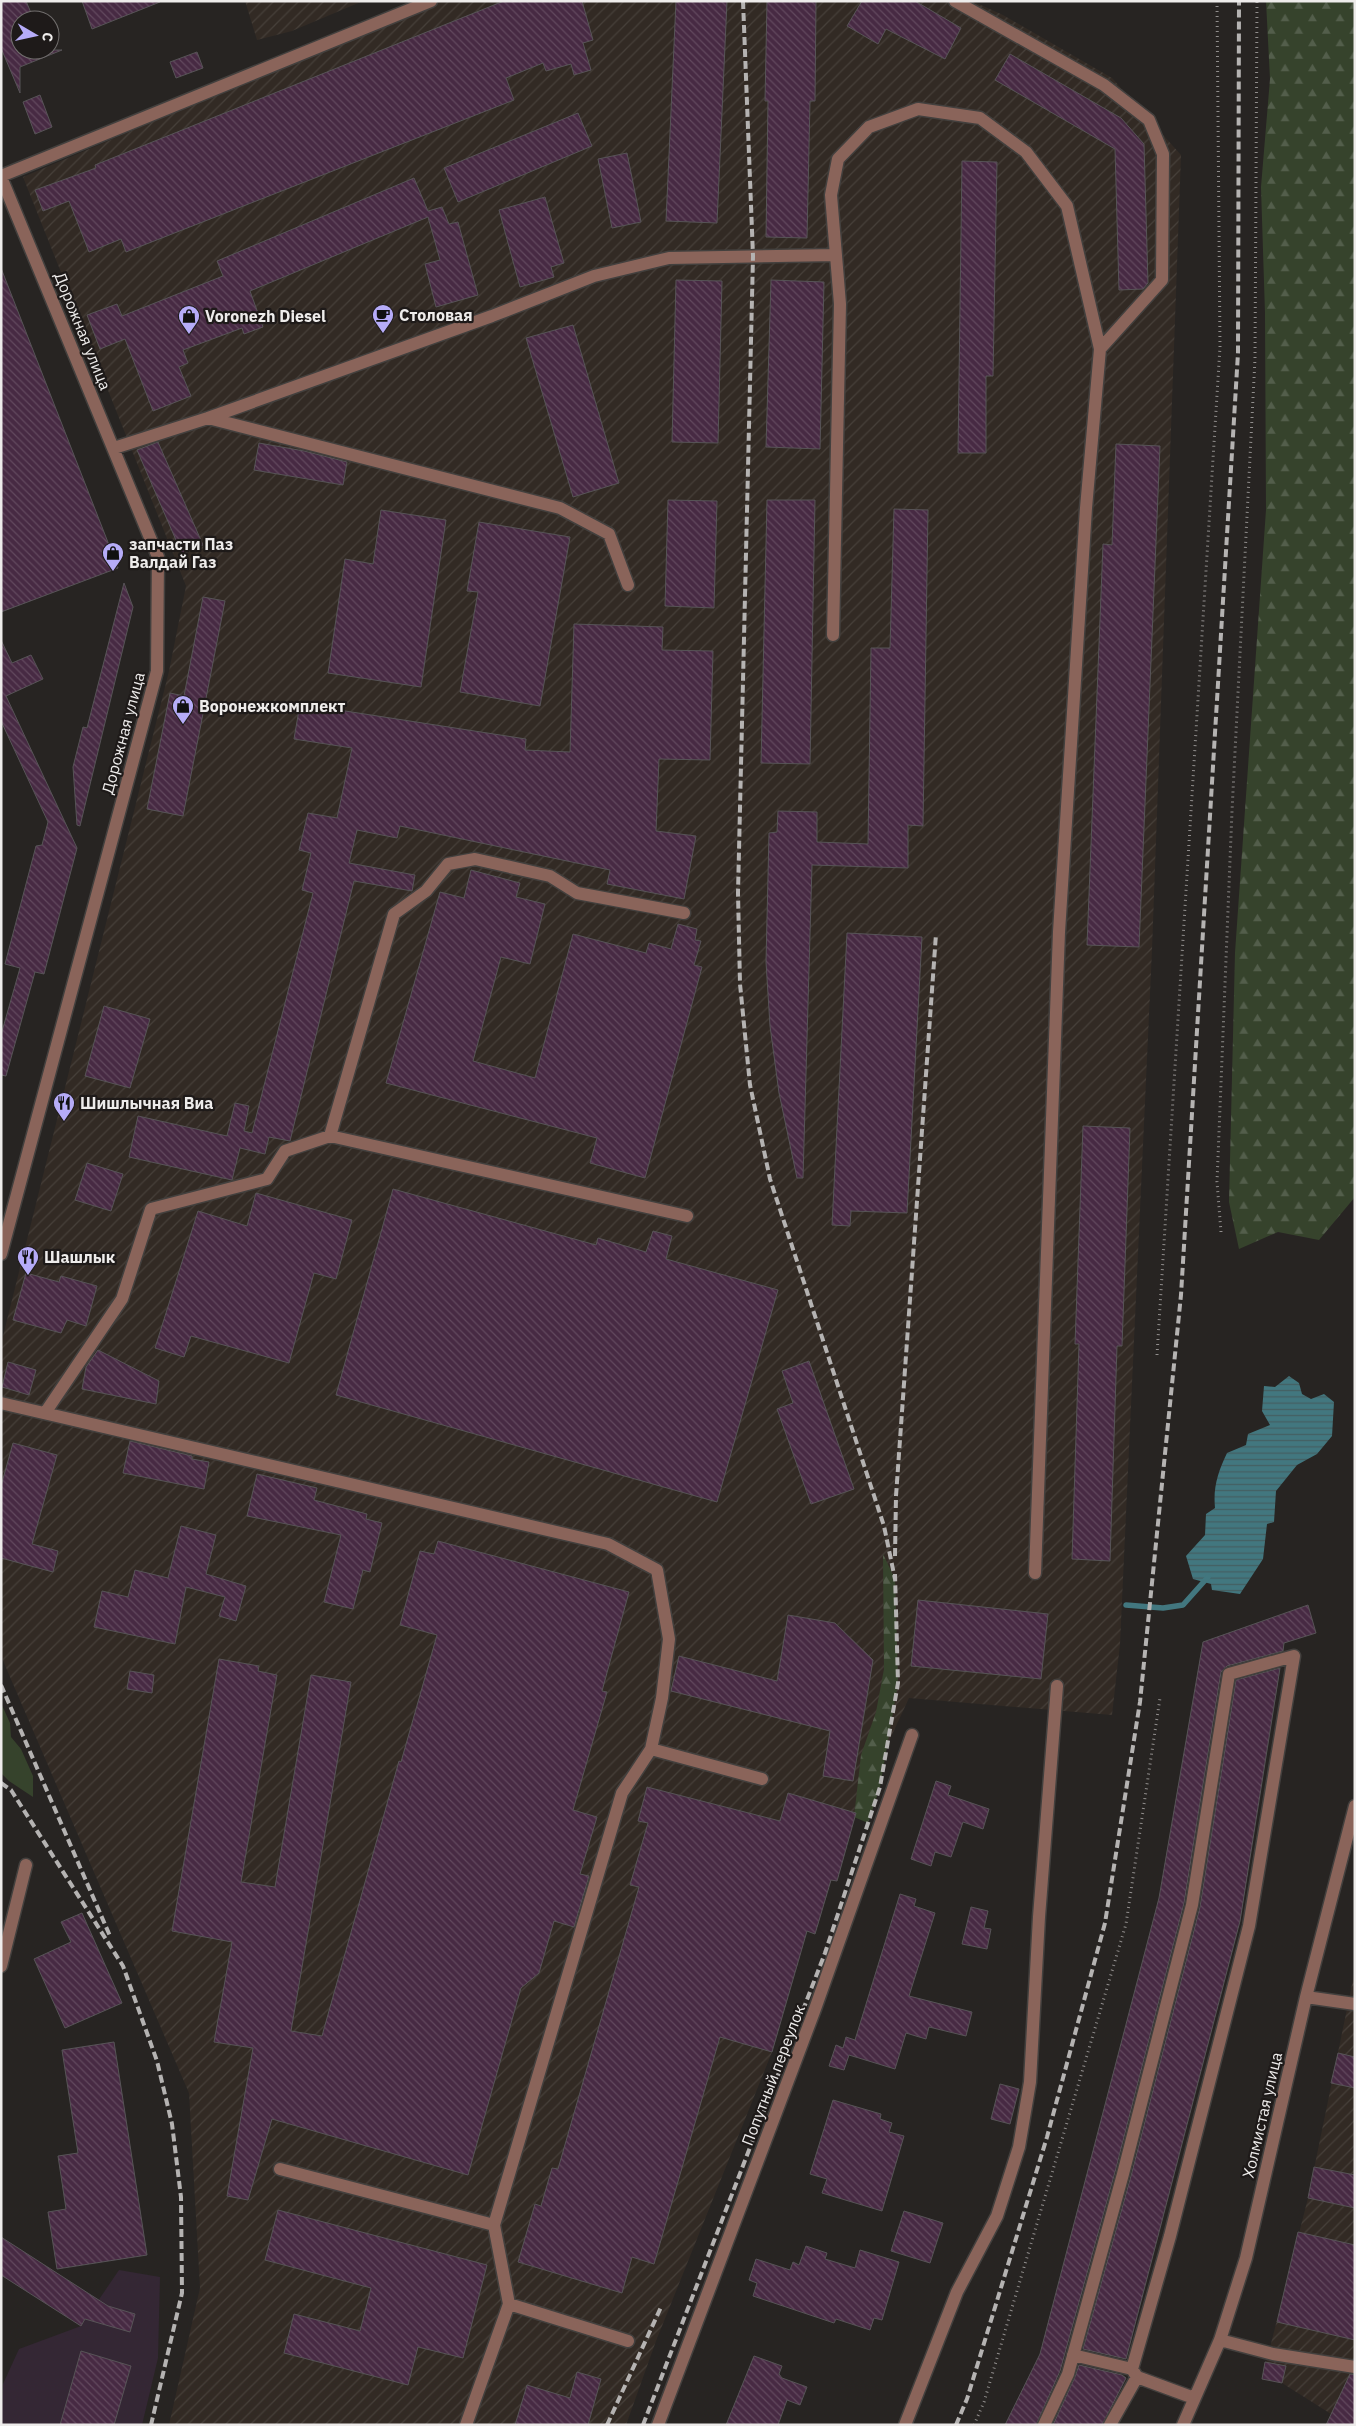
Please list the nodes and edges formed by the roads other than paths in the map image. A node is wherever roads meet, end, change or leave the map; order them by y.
1 (431, 1) edge
2 (955, 1) edge
3 (1, 176) edge
4 (836, 255) junction
5 (1100, 349) junction
6 (208, 418) junction
7 (114, 448) junction
8 (628, 585) dead end
9 (833, 635) dead end
10 (684, 913) dead end
11 (330, 1136) junction
12 (687, 1216) dead end
13 (1, 1254) edge
14 (1, 1402) edge
15 (45, 1413) junction
16 (1035, 1572) dead end
17 (1057, 1686) dead end
18 (912, 1735) dead end
19 (651, 1749) junction
20 (762, 1779) dead end
21 (1355, 1806) edge
22 (26, 1865) dead end
23 (1, 1966) edge
24 (1306, 1997) junction
25 (1355, 2004) edge
26 (280, 2169) dead end
27 (494, 2225) junction
28 (509, 2304) junction
29 (1220, 2340) junction
30 (628, 2341) dead end
31 (1074, 2355) junction
32 (1355, 2366) edge
33 (1134, 2373) junction
34 (1194, 2398) junction
35 (466, 2425) edge
36 (658, 2425) edge
37 (905, 2425) edge
38 (1044, 2425) edge
39 (1110, 2425) edge
40 (1183, 2425) edge

1 - 3 street, Дорожная улица
2 - 5 street
3 - 7 street, Дорожная улица
4 - 5 street
4 - 6 street
4 - 9 street
5 - 16 street
6 - 7 street
6 - 8 street
7 - 13 street, Дорожная улица
10 - 11 street
11 - 12 street
11 - 15 street
14 - 15 street
15 - 19 street
17 - 37 street
18 - 36 street, Попутный переулок
19 - 20 street
19 - 27 street
21 - 24 street, Холмистая улица
22 - 23 street
24 - 25 street
24 - 29 street, Холмистая улица
26 - 27 street
27 - 28 street
28 - 30 street
28 - 35 street
29 - 32 street
29 - 34 street, Холмистая улица
31 - 33 street
31 - 33 street
31 - 38 street
33 - 34 street
33 - 39 street
34 - 40 street, Холмистая улица

